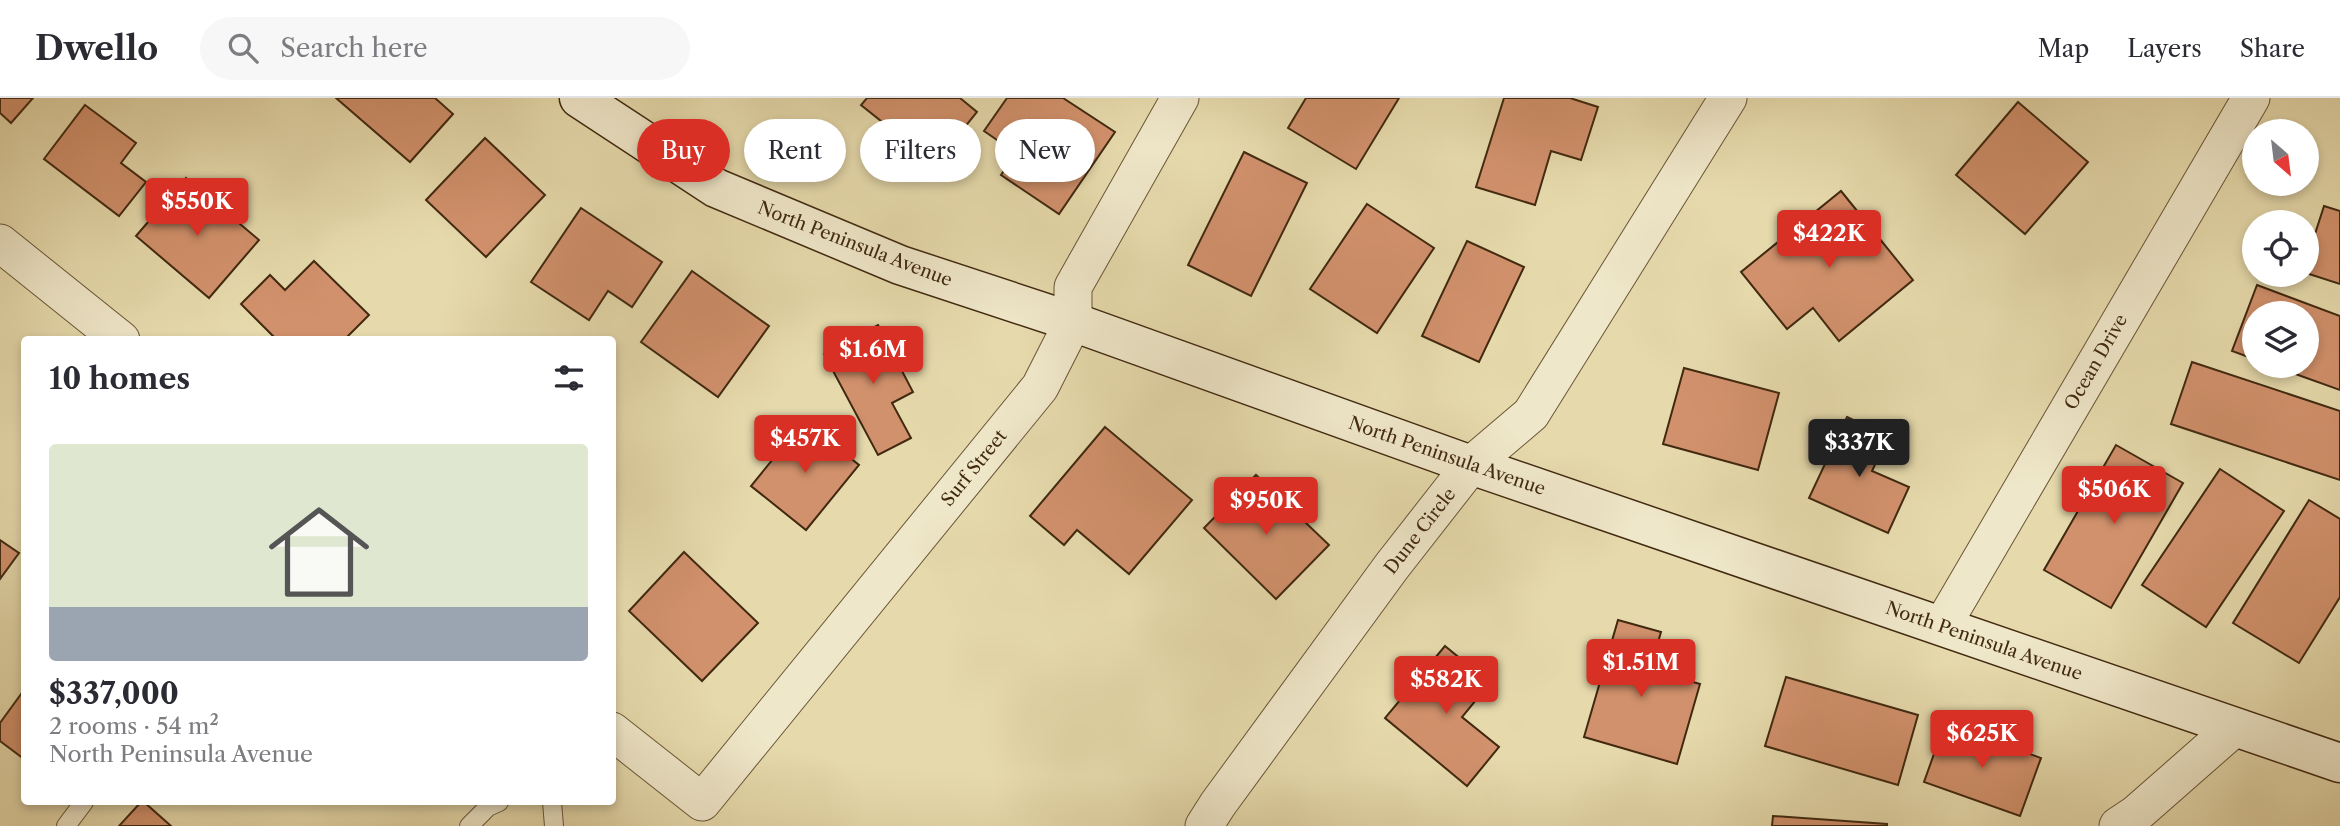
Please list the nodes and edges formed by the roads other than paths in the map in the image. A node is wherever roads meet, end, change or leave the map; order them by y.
1 (579, 98) edge
2 (1180, 98) edge
3 (1728, 98) edge
4 (2250, 98) edge
5 (0, 243) edge
6 (1073, 322) junction
7 (116, 336) edge
8 (1471, 465) junction
9 (1942, 626) junction
10 (2235, 727) junction
11 (616, 734) edge
12 (2340, 763) edge
13 (82, 805) edge
14 (492, 805) edge
15 (552, 805) edge
16 (66, 826) edge
17 (469, 826) edge
18 (554, 826) edge
19 (1204, 826) edge
20 (2118, 826) edge

1 - 6 street, North Peninsula Avenue
2 - 6 street, Surf Street
3 - 8 street, Dune Circle
4 - 9 street, Ocean Drive
5 - 7 street
6 - 8 street, North Peninsula Avenue
6 - 11 street, Surf Street
8 - 9 street, North Peninsula Avenue
8 - 19 street, Dune Circle
9 - 10 street, North Peninsula Avenue
10 - 12 street, North Peninsula Avenue
10 - 20 street
13 - 16 lane
14 - 17 lane
15 - 18 lane

